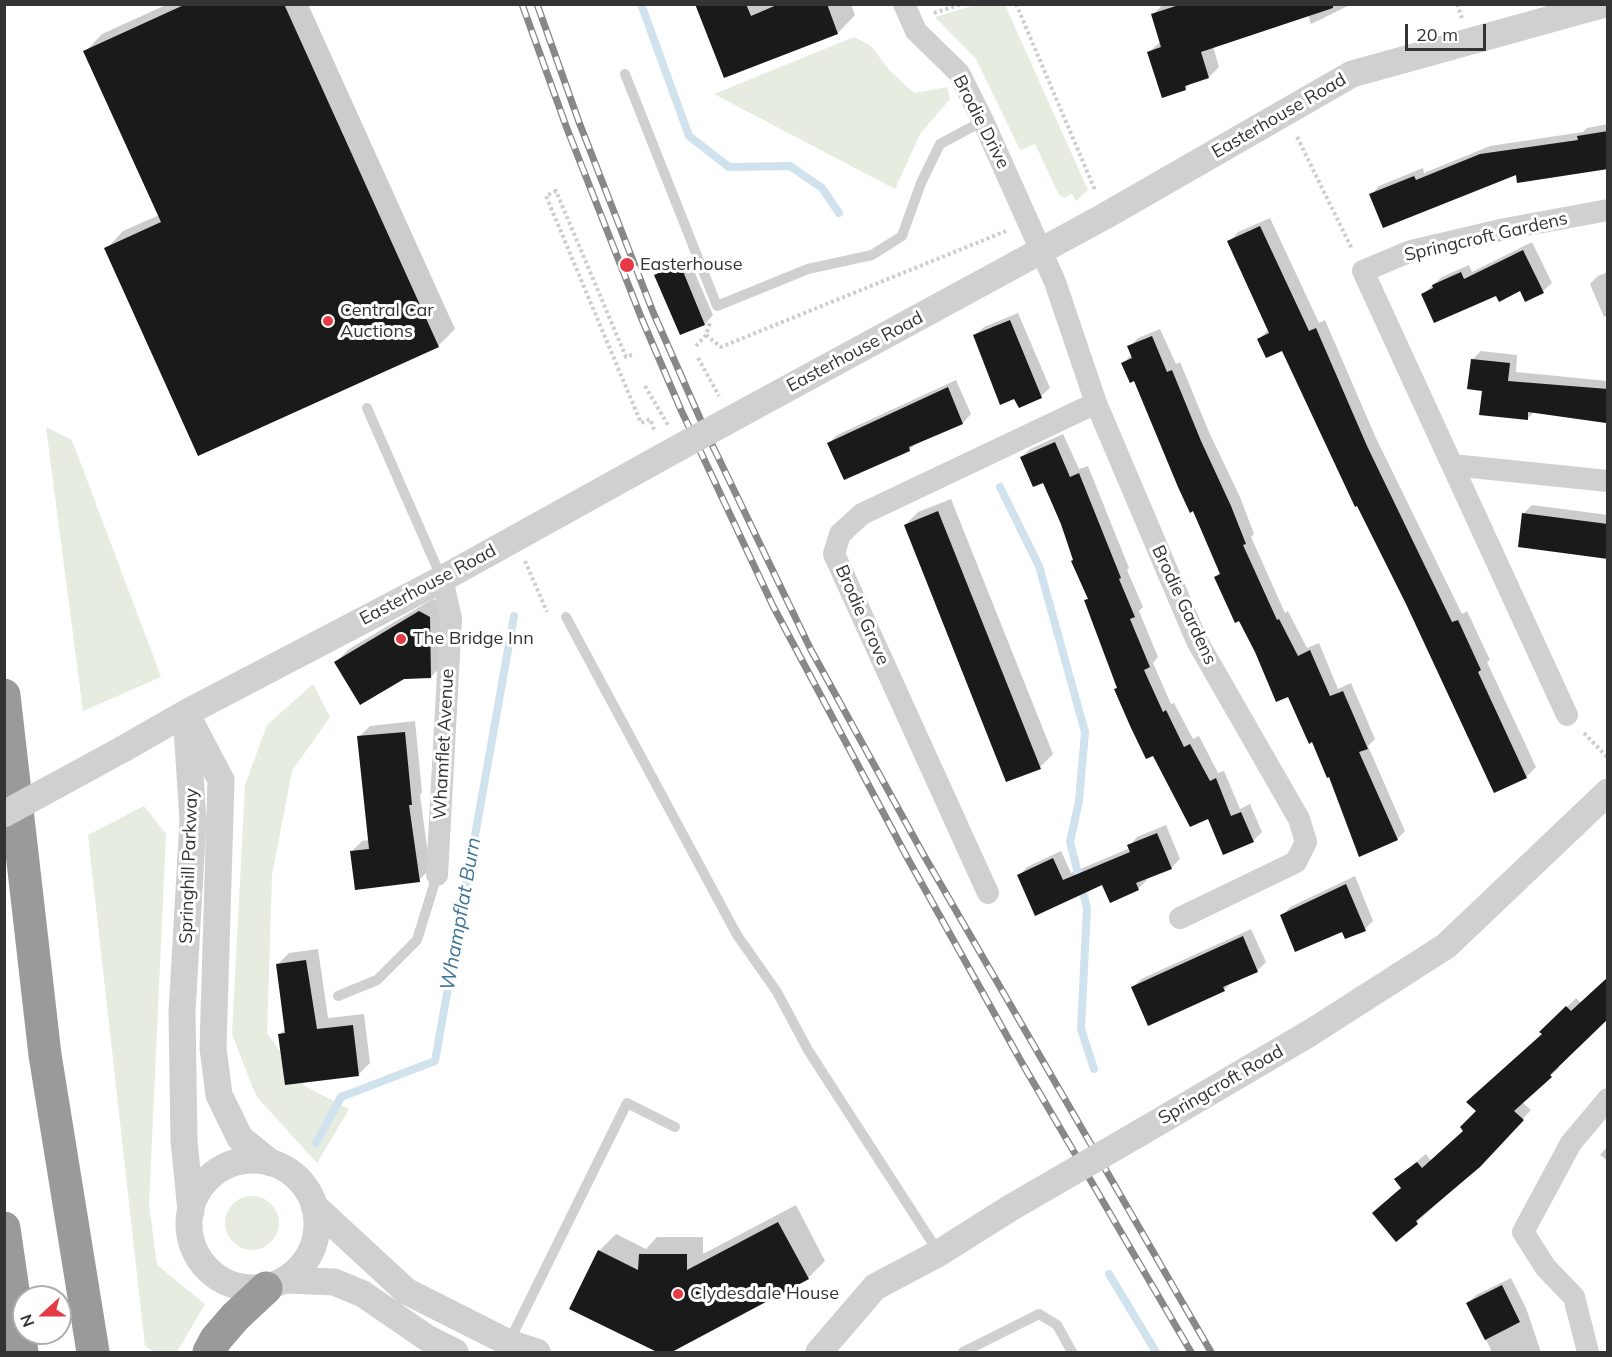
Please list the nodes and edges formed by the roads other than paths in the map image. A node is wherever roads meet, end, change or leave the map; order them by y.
1 (904, 4) edge
2 (1605, 4) edge
3 (625, 74) dead end
4 (983, 121) junction
5 (1608, 210) edge
6 (1042, 251) junction
7 (1096, 403) junction
8 (367, 408) dead end
9 (1452, 465) junction
10 (1608, 481) edge
11 (442, 579) junction
12 (566, 617) dead end
13 (4, 695) edge
14 (186, 713) junction
15 (1567, 715) road end
16 (1608, 792) edge
17 (4, 814) edge
18 (437, 875) joint
19 (988, 893) dead end
20 (1180, 918) dead end
21 (338, 996) dead end
22 (1608, 1099) edge
23 (675, 1127) dead end
24 (271, 1163) junction
25 (314, 1206) junction
26 (190, 1211) junction
27 (4, 1228) edge
28 (939, 1253) junction
29 (276, 1284) junction
30 (509, 1342) junction
31 (22, 1353) edge
32 (93, 1353) edge
33 (209, 1353) edge
34 (455, 1353) edge
35 (537, 1353) edge
36 (819, 1353) edge
37 (963, 1353) edge
38 (1072, 1353) edge
39 (1587, 1353) edge

1 - 4 street, Brodie Drive
2 - 6 street, Easterhouse Road
3 - 4 lane
4 - 6 street, Brodie Drive
5 - 9 street, Springcroft Gardens
6 - 7 street, Brodie Gardens
6 - 11 street, Easterhouse Road, bridge
7 - 19 street, Brodie Grove
7 - 20 street, Brodie Gardens
8 - 11 lane
9 - 10 street
9 - 15 street
11 - 14 street, Easterhouse Road
11 - 18 street, Whamflet Avenue
12 - 28 lane
13 - 32 highway
14 - 17 street, Easterhouse Road, bridge
14 - 24 street, Springhill Parkway
14 - 26 street, Springhill Parkway
16 - 28 street, Springcroft Road, bridge
18 - 21 lane
22 - 39 street
23 - 30 lane
24 - 25 street, Springhill Parkway
24 - 26 street, Springhill Parkway
25 - 29 street, Springhill Parkway
25 - 30 street, Springhill Parkway
26 - 29 street, Springhill Parkway
27 - 31 highway
28 - 36 street, Springcroft Road
29 - 33 highway
29 - 34 street, Springhill Parkway
30 - 35 street, Springhill Parkway
37 - 38 lane

